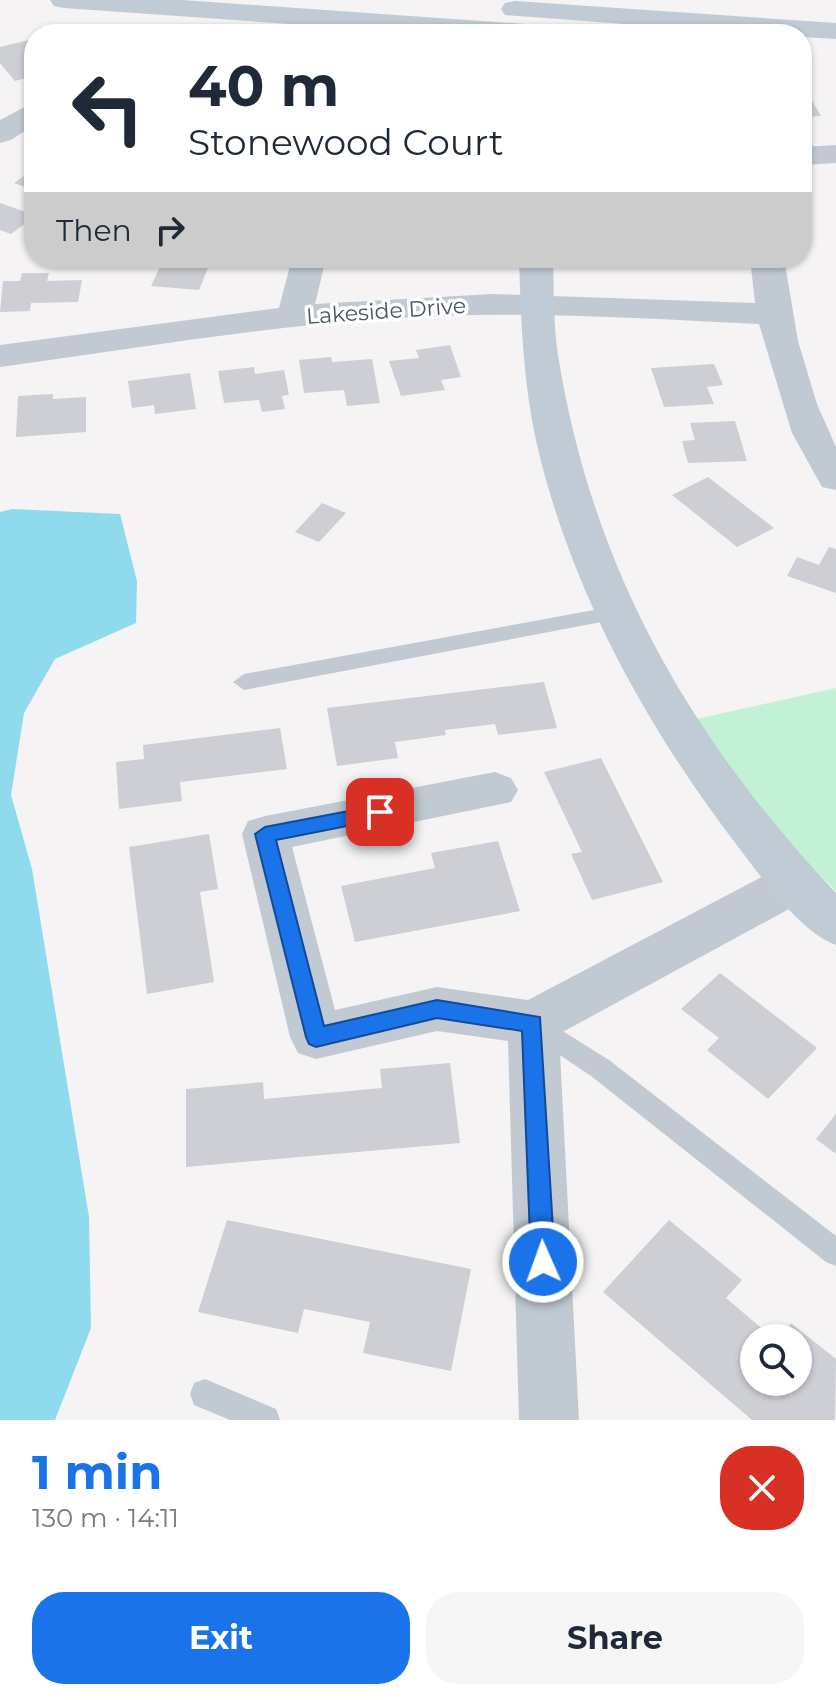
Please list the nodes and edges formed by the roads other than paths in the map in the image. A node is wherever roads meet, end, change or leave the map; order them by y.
1 (64, 0) edge
2 (380, 0) edge
3 (409, 24) edge
4 (580, 24) edge
5 (812, 30) edge
6 (836, 31) edge
7 (812, 52) edge
8 (836, 54) edge
9 (24, 118) edge
10 (0, 134) edge
11 (836, 154) edge
12 (812, 155) edge
13 (306, 268) edge
14 (536, 268) edge
15 (768, 268) edge
16 (535, 304) junction
17 (775, 315) junction
18 (294, 318) junction
19 (0, 356) edge
20 (836, 478) edge
21 (616, 613) junction
22 (244, 682) dead end
23 (495, 790) dead end
24 (794, 883) junction
25 (836, 925) edge
26 (533, 1023) junction
27 (836, 1253) edge
28 (205, 1394) dead end
29 (265, 1420) edge
30 (549, 1420) edge

1 - 3 street
2 - 4 street
5 - 6 street
7 - 8 street
9 - 10 street
11 - 12 street
13 - 18 street
14 - 16 street
15 - 17 street
16 - 17 street, Lakeside Drive
16 - 18 street, Lakeside Drive
16 - 21 street
17 - 20 street
18 - 19 street, Lakeside Drive
21 - 22 lane
21 - 24 street
23 - 26 street
24 - 25 street
24 - 26 street
26 - 27 lane
26 - 30 street
28 - 29 lane

